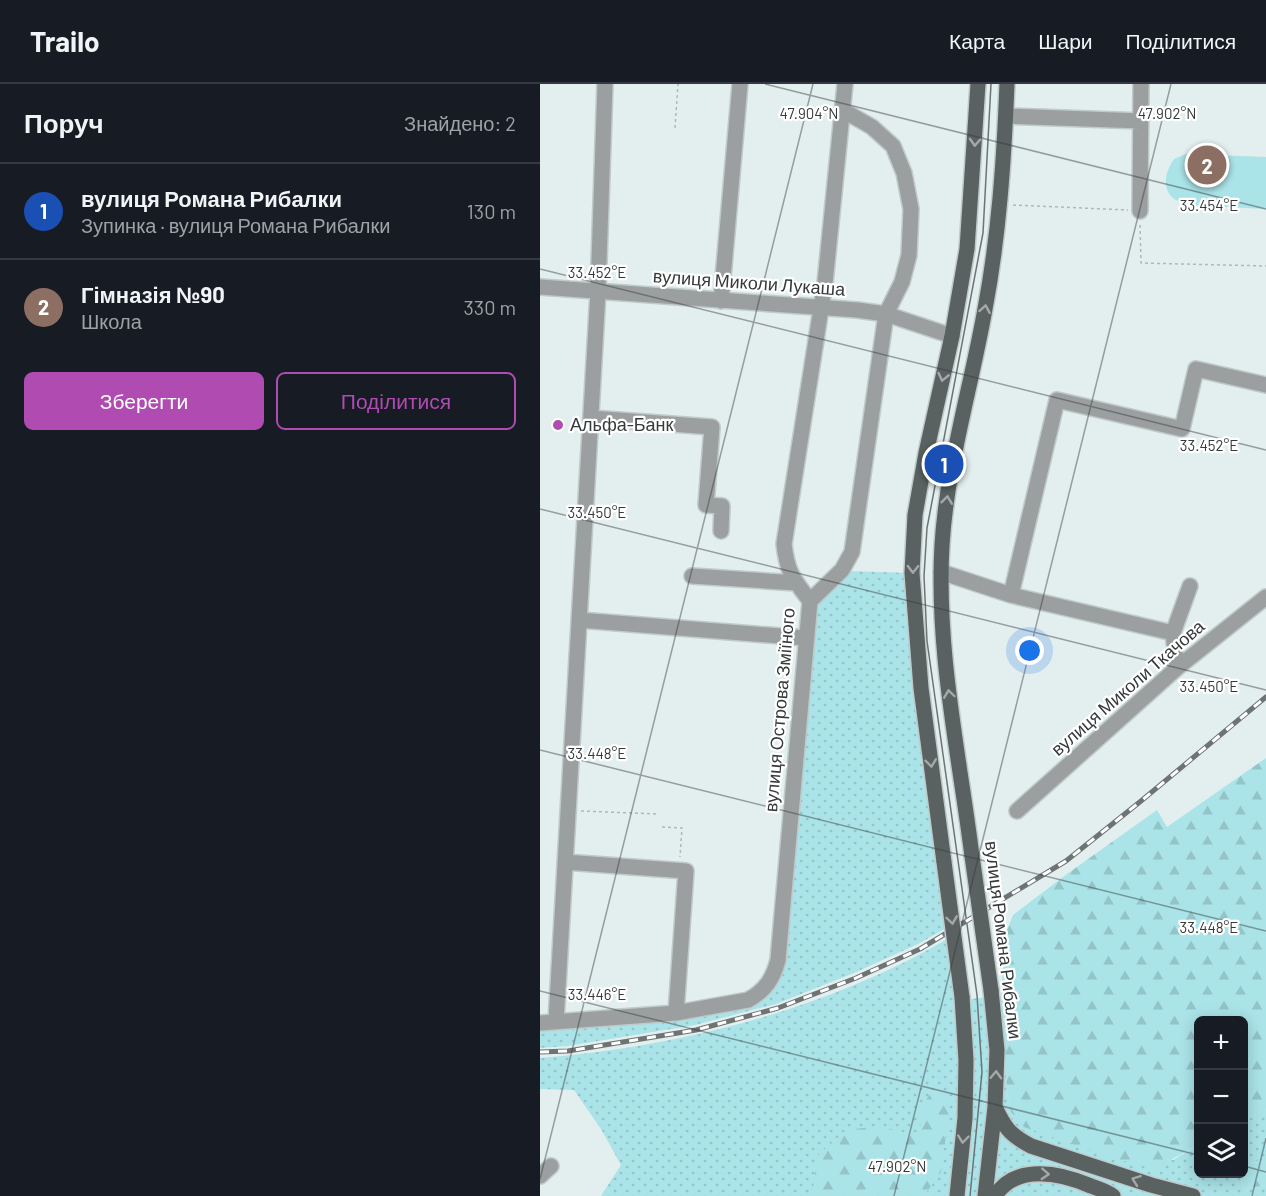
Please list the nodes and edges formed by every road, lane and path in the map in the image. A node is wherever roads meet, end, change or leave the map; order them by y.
1 (605, 84) edge
2 (678, 84) edge
3 (740, 84) edge
4 (845, 84) edge
5 (978, 84) edge
6 (1007, 84) edge
7 (1141, 84) edge
8 (844, 111) junction
9 (1006, 116) junction
10 (1141, 121) junction
11 (675, 128) dead end
12 (1001, 204) junction
13 (1140, 211) junction
14 (1266, 266) edge
15 (540, 287) edge
16 (598, 291) junction
17 (721, 301) junction
18 (822, 308) junction
19 (885, 314) junction
20 (952, 336) junction
21 (1266, 385) edge
22 (591, 418) junction
23 (721, 531) dead end
24 (941, 572) junction
25 (692, 576) dead end
26 (796, 583) junction
27 (1190, 586) dead end
28 (1011, 595) junction
29 (1266, 597) edge
30 (810, 601) junction
31 (579, 620) junction
32 (1173, 633) junction
33 (806, 638) junction
34 (1178, 668) junction
35 (568, 810) junction
36 (1017, 811) dead end
37 (658, 814) dead end
38 (662, 827) dead end
39 (565, 862) junction
40 (680, 870) junction
41 (676, 1013) junction
42 (548, 1022) edge
43 (995, 1107) junction
44 (955, 1193) edge
45 (985, 1196) edge
46 (995, 1196) edge
47 (1113, 1196) edge
48 (1193, 1196) edge

1 - 16 street
2 - 11 path
3 - 17 street
4 - 8 street, вулиця Острова Зміїного
5 -> 20 main road
6 - 9 main road, вулиця Романа Рибалки
7 - 10 street
8 - 18 street, вулиця Острова Зміїного
8 - 19 street
9 - 10 street
9 - 12 main road, вулиця Романа Рибалки
10 - 13 street
12 - 13 path
24 -> 12 main road, вулиця Романа Рибалки
13 - 14 path
15 - 16 street, вулиця Миколи Лукаша
16 - 17 street, вулиця Миколи Лукаша
16 - 22 street
17 - 18 street, вулиця Миколи Лукаша
18 - 19 street, вулиця Миколи Лукаша
18 - 26 street, вулиця Острова Зміїного
19 - 20 street, вулиця Миколи Лукаша
19 - 30 street
20 -> 44 main road, bridge
21 - 28 street
22 - 23 street
22 - 31 street
24 - 28 street
43 -> 24 main road, вулиця Романа Рибалки, bridge
25 - 26 street
26 - 30 street, вулиця Острова Зміїного
27 - 32 street
28 - 32 street
29 - 34 street, вулиця Миколи Ткачова
30 - 33 street, вулиця Острова Зміїного
31 - 33 street
31 - 35 street
32 - 34 street
33 - 41 street, вулиця Острова Зміїного
34 - 36 street, вулиця Миколи Ткачова
35 - 37 path
35 - 39 street
38 - 40 path
39 - 40 street
39 - 42 street
40 - 41 street
41 - 42 street, вулиця Острова Зміїного
43 - 45 main road, вулиця Романа Рибалки
48 -> 43 main road
46 -> 47 main road

